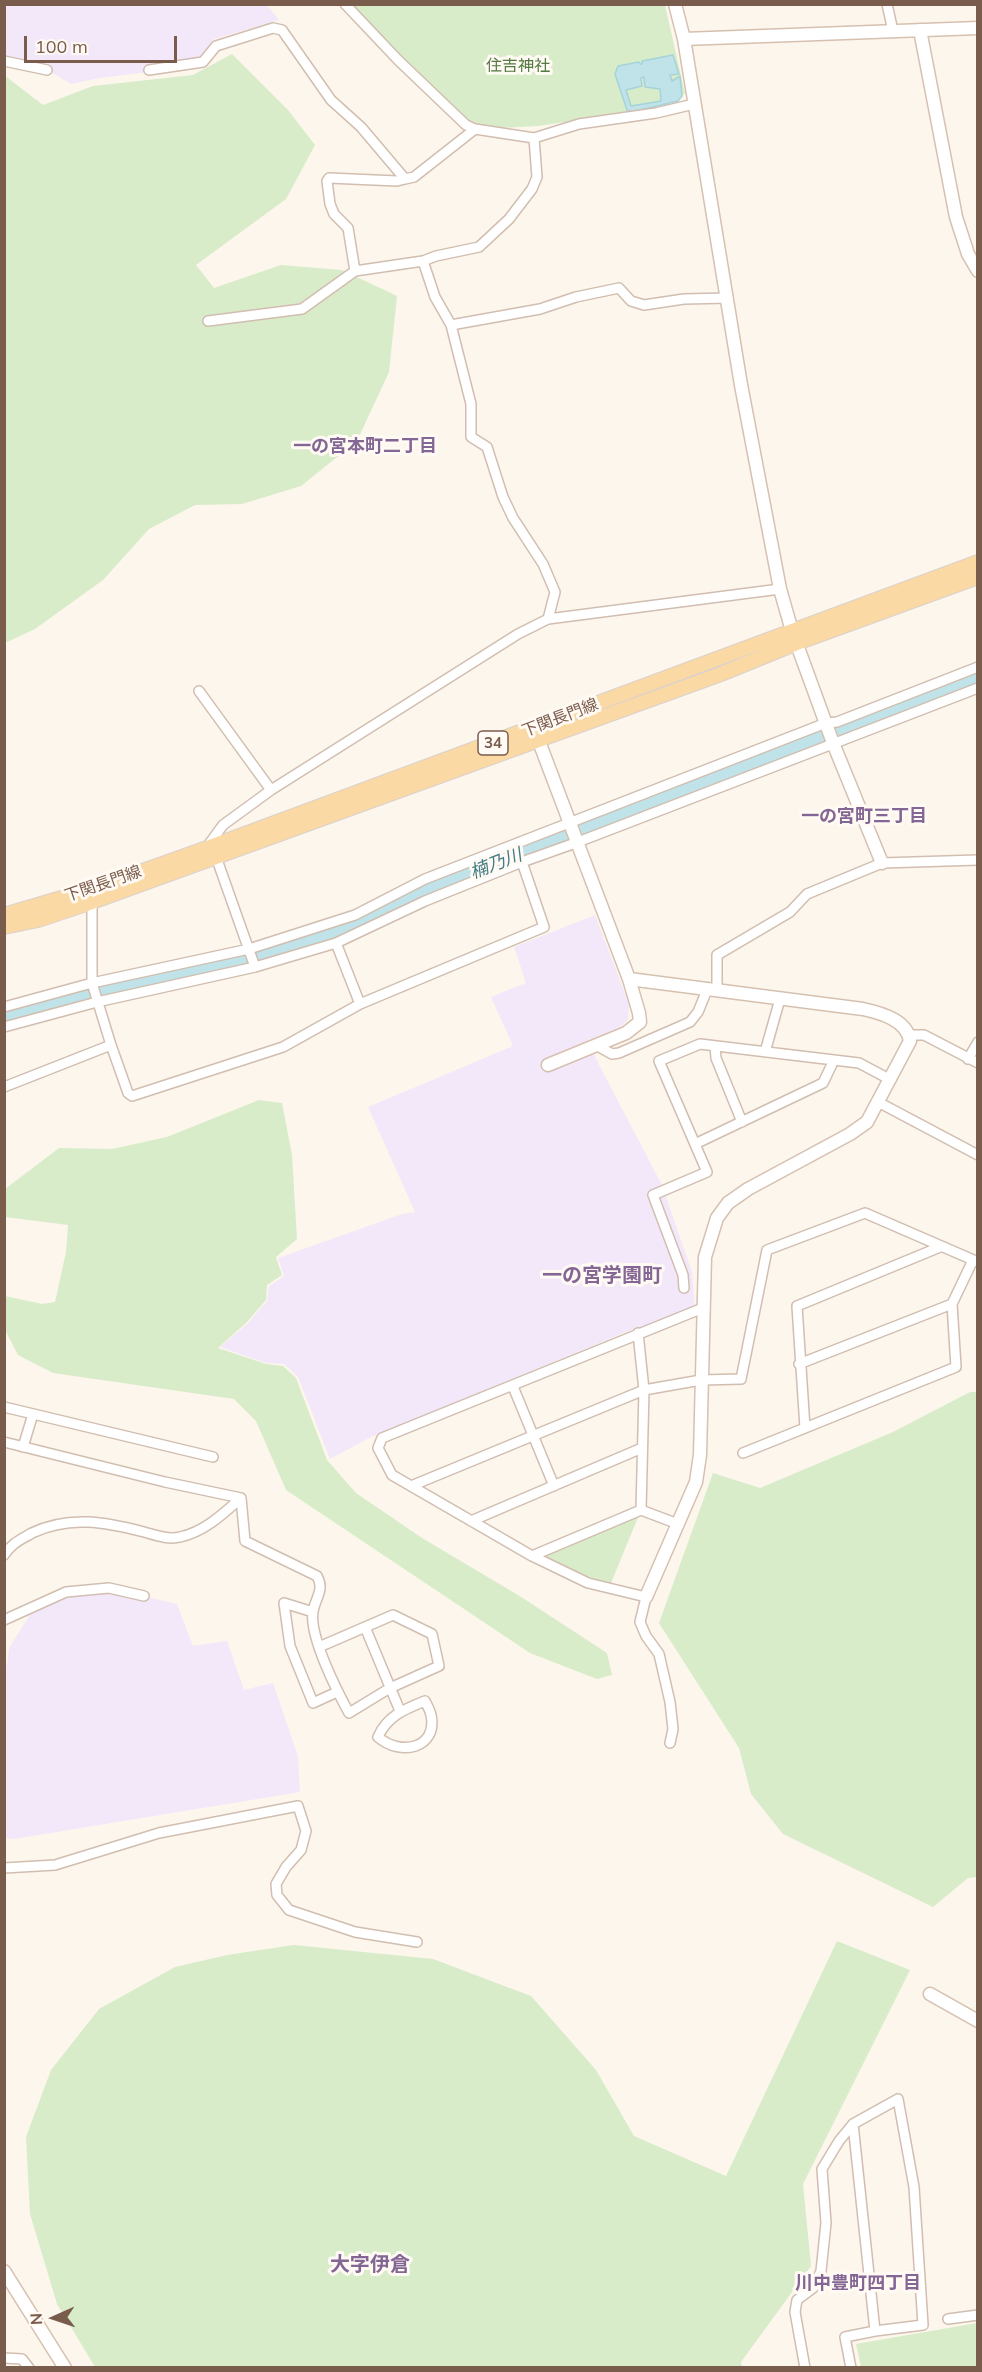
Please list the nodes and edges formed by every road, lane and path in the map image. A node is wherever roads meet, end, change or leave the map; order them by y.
1 (345, 4) edge
2 (359, 4) edge
3 (675, 4) edge
4 (887, 4) edge
5 (354, 14) junction
6 (978, 28) edge
7 (920, 30) junction
8 (893, 31) junction
9 (684, 39) junction
10 (4, 61) edge
11 (48, 70) dead end
12 (149, 70) dead end
13 (694, 104) junction
14 (474, 129) junction
15 (534, 138) junction
16 (405, 179) junction
17 (423, 261) junction
18 (356, 271) junction
19 (978, 271) edge
20 (728, 298) junction
21 (208, 321) dead end
22 (451, 324) junction
23 (978, 562) edge
24 (978, 577) edge
25 (780, 589) junction
26 (548, 619) junction
27 (795, 637) junction
28 (978, 667) edge
29 (978, 688) edge
30 (200, 692) dead end
31 (827, 725) junction
32 (536, 734) junction
33 (832, 741) junction
34 (271, 790) junction
35 (571, 824) junction
36 (577, 841) junction
37 (212, 850) junction
38 (978, 860) edge
39 (522, 862) junction
40 (882, 863) junction
41 (92, 895) junction
42 (4, 915) edge
43 (4, 927) edge
44 (336, 944) junction
45 (249, 950) junction
46 (255, 967) junction
47 (629, 979) junction
48 (92, 983) junction
49 (712, 990) junction
50 (780, 999) junction
51 (97, 1002) junction
52 (360, 1004) junction
53 (4, 1007) edge
54 (4, 1027) edge
55 (909, 1035) junction
56 (978, 1042) edge
57 (111, 1045) junction
58 (596, 1045) junction
59 (715, 1046) junction
60 (765, 1052) junction
61 (968, 1059) junction
62 (834, 1060) junction
63 (978, 1063) edge
64 (548, 1065) dead end
65 (891, 1080) junction
66 (4, 1087) edge
67 (878, 1102) junction
68 (742, 1122) junction
69 (695, 1144) junction
70 (978, 1155) edge
71 (940, 1247) junction
72 (975, 1261) edge
73 (684, 1288) dead end
74 (952, 1304) junction
75 (703, 1308) junction
76 (638, 1333) junction
77 (799, 1364) junction
78 (701, 1380) junction
79 (514, 1389) dead end
80 (644, 1390) junction
81 (4, 1407) edge
82 (33, 1414) junction
83 (805, 1428) junction
84 (533, 1436) junction
85 (4, 1442) edge
86 (23, 1447) junction
87 (642, 1448) junction
88 (743, 1454) dead end
89 (213, 1457) dead end
90 (411, 1486) junction
91 (554, 1486) junction
92 (241, 1498) junction
93 (641, 1510) junction
94 (471, 1521) junction
95 (678, 1524) junction
96 (4, 1555) edge
97 (532, 1556) junction
98 (144, 1596) dead end
99 (646, 1597) junction
100 (313, 1612) junction
101 (4, 1620) edge
102 (365, 1627) junction
103 (319, 1647) junction
104 (390, 1688) junction
105 (338, 1692) junction
106 (400, 1711) junction
107 (670, 1743) dead end
108 (4, 1868) edge
109 (417, 1942) dead end
110 (930, 1994) dead end
111 (978, 2020) edge
112 (854, 2124) junction
113 (4, 2271) edge
114 (978, 2315) edge
115 (948, 2319) dead end
116 (875, 2331) junction
117 (4, 2358) edge
118 (29, 2367) edge
119 (65, 2367) edge
120 (805, 2367) edge
121 (851, 2367) edge

1 - 5 street
2 - 5 street
3 - 9 street
4 - 8 street
5 - 14 street
6 - 7 street
7 - 8 street
7 - 19 street
8 - 9 street
9 - 13 street
10 - 11 street
12 - 16 street
13 - 15 street
13 - 20 street
14 - 15 street
14 - 16 street
15 - 17 street
16 - 18 street
17 - 18 street
17 - 22 street
18 - 21 street
20 - 22 street
20 - 25 street
22 - 26 street
23 - 27 main road, 下関長門線 / 34
24 - 27 main road, 下関長門線 / 34
25 - 26 street
25 - 27 street
26 - 34 street
27 - 31 street
27 - 32 main road, 下関長門線 / 34
28 - 31 street
29 - 33 street
30 - 34 street
31 - 33 street
31 - 35 street
32 - 35 street
32 - 37 main road, 下関長門線 / 34
33 - 36 street
33 - 40 street
34 - 37 street
35 - 36 street
35 - 45 street
36 - 39 street
36 - 47 street
37 - 41 main road, 下関長門線 / 34
37 - 45 street
38 - 40 street
39 - 44 street
39 - 52 street
40 - 49 street
41 - 42 main road, 下関長門線 / 34
41 - 43 main road, 下関長門線 / 34
41 - 48 street
44 - 46 street
44 - 52 street
45 - 46 street
45 - 48 street
46 - 51 street
47 - 49 street
47 - 58 street
48 - 51 street
48 - 53 street
49 - 50 street
49 - 58 street
50 - 55 street
50 - 60 street
51 - 54 street
51 - 57 street
52 - 57 street
55 - 61 street
55 - 65 street
56 - 61 street
57 - 66 street
58 - 64 street
59 - 60 street
59 - 68 street
59 - 69 street
60 - 62 street
61 - 63 street
62 - 65 street
62 - 68 street
65 - 67 street
67 - 70 street
67 - 75 street
68 - 69 street
69 - 73 street
71 - 72 street
71 - 77 street
71 - 78 street
72 - 74 street
74 - 77 street
74 - 83 street
75 - 76 street
75 - 78 street
76 - 80 street
76 - 90 street
77 - 83 street
78 - 80 street
78 - 95 street
79 - 84 street
80 - 84 street
80 - 87 street
81 - 82 street
82 - 86 street
82 - 89 street
83 - 88 street
84 - 90 street
84 - 91 street
85 - 86 street
86 - 92 street
87 - 91 street
87 - 93 street
90 - 94 street
91 - 94 street
92 - 96 street
92 - 100 street
93 - 95 street
93 - 97 street
94 - 97 street
95 - 99 street
97 - 99 street
98 - 101 street
99 - 107 street
100 - 103 street
100 - 105 street
102 - 103 street
102 - 104 street
102 - 104 street
103 - 105 street
104 - 105 street
104 - 106 street
106 - 106 street
108 - 109 street
110 - 111 street
112 - 116 street
112 - 116 street
112 - 120 street
113 - 119 street
114 - 115 street
116 - 121 street
117 - 118 street

